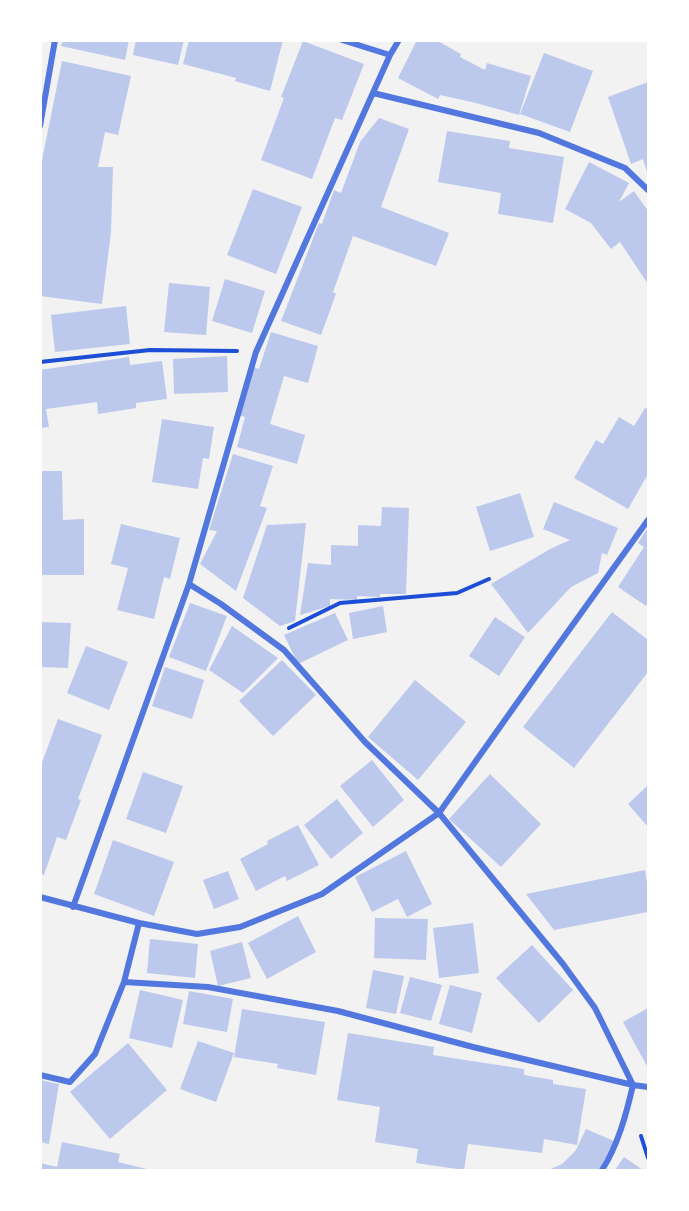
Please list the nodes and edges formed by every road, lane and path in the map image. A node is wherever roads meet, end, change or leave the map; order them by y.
1 (55, 40) edge
2 (342, 40) edge
3 (399, 40) edge
4 (390, 55) junction
5 (373, 93) junction
6 (40, 126) edge
7 (648, 190) edge
8 (256, 352) junction
9 (40, 362) edge
10 (648, 520) edge
11 (489, 579) dead end
12 (189, 584) junction
13 (270, 640) junction
14 (439, 813) junction
15 (40, 897) edge
16 (73, 907) junction
17 (140, 922) junction
18 (124, 982) junction
19 (40, 1074) edge
20 (633, 1085) junction
21 (648, 1087) edge
22 (602, 1170) edge

1 - 6 street
2 - 4 street
3 - 4 street
4 - 5 street
5 - 7 street
5 - 8 street
8 - 9 path
8 - 12 street
10 - 14 street
11 - 13 path
12 - 13 street
12 - 16 street
13 - 14 street
14 - 17 street
14 - 20 street
15 - 16 street
16 - 17 street
17 - 18 street
18 - 19 street
18 - 20 street
20 - 21 street
20 - 22 street

